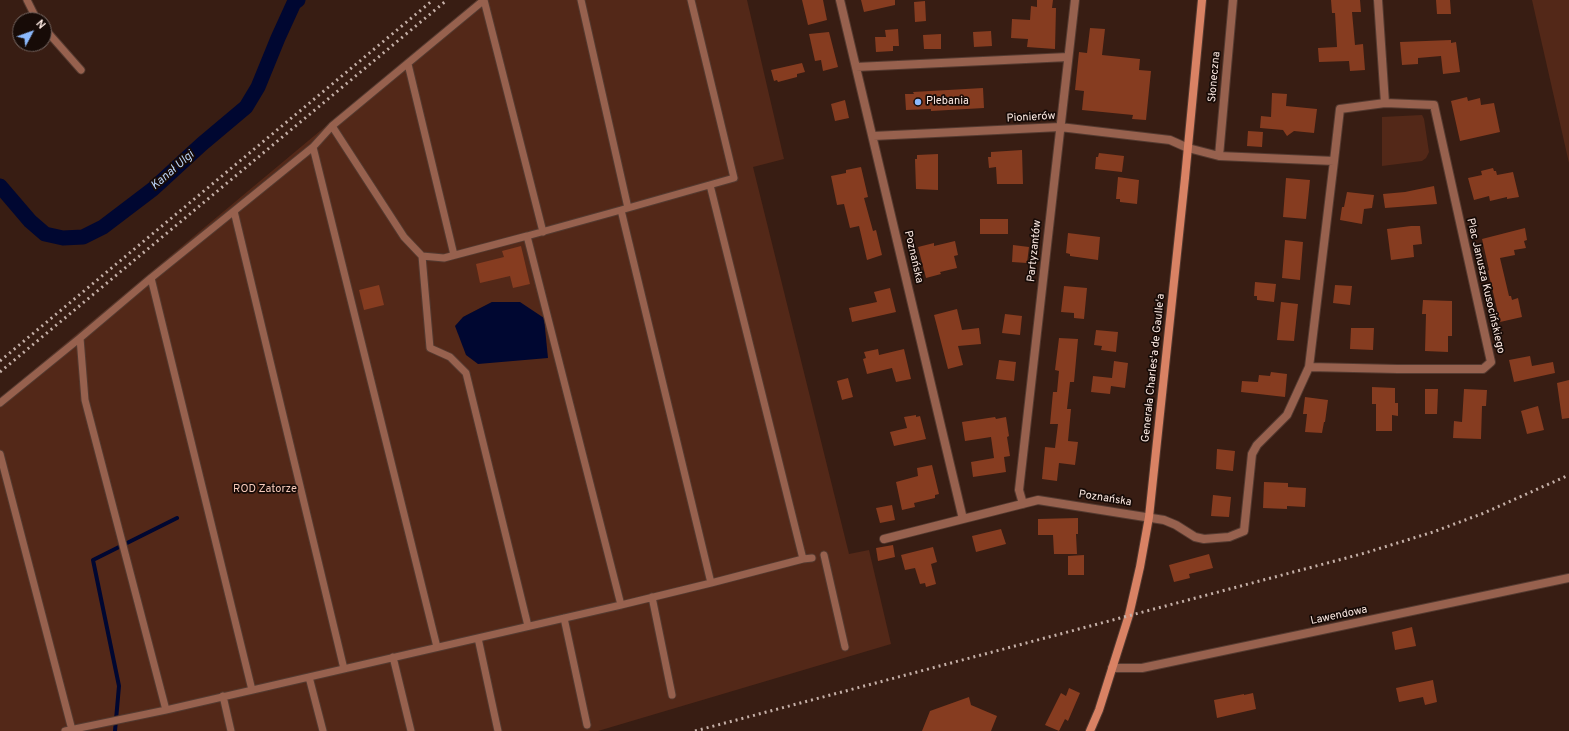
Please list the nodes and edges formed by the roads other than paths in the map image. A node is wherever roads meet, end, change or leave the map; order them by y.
1 (27, 0) edge
2 (581, 0) edge
3 (691, 0) edge
4 (840, 0) edge
5 (1074, 0) edge
6 (1202, 0) edge
7 (1233, 0) edge
8 (1378, 0) edge
9 (33, 12) edge
10 (52, 37) edge
11 (1068, 57) junction
12 (408, 64) junction
13 (856, 67) junction
14 (81, 70) dead end
15 (1385, 103) junction
16 (332, 126) junction
17 (1060, 127) junction
18 (873, 136) junction
19 (313, 147) junction
20 (1188, 148) junction
21 (1219, 156) junction
22 (1334, 161) junction
23 (710, 185) junction
24 (625, 209) junction
25 (234, 211) junction
26 (543, 232) junction
27 (527, 236) junction
28 (454, 255) junction
29 (422, 256) junction
30 (151, 278) junction
31 (80, 338) junction
32 (1309, 367) junction
33 (0, 404) edge
34 (0, 454) edge
35 (1023, 504) junction
36 (1149, 517) junction
37 (963, 520) junction
38 (884, 539) dead end
39 (824, 555) dead end
40 (812, 558) dead end
41 (803, 559) junction
42 (1569, 578) edge
43 (711, 583) junction
44 (652, 597) junction
45 (621, 605) junction
46 (564, 618) junction
47 (528, 626) junction
48 (478, 638) junction
49 (437, 647) junction
50 (845, 647) dead end
51 (393, 657) junction
52 (1112, 668) junction
53 (344, 669) junction
54 (309, 677) junction
55 (252, 690) junction
56 (672, 695) dead end
57 (223, 696) junction
58 (166, 710) junction
59 (588, 725) dead end
60 (69, 730) edge
61 (231, 731) edge
62 (323, 731) edge
63 (411, 731) edge
64 (498, 731) edge
65 (1090, 731) edge

1 - 9 lane
2 - 24 lane
3 - 23 lane
4 - 13 street, Poznańska
5 - 11 street, Partyzantów
6 - 20 main road, Generała Charles'a de Gaulle'a
7 - 21 street, Słoneczna
8 - 15 street
10 - 14 lane
11 - 13 street
11 - 17 street, Partyzantów
12 - 16 lane
12 - 26 lane
12 - 28 lane
13 - 18 street, Poznańska
15 - 22 street
15 - 32 street, Plac Janusza Kusocińskiego
16 - 19 lane
16 - 29 lane
17 - 18 street, Pionierów
17 - 20 street, Pionierów
17 - 35 street, Partyzantów
18 - 37 street, Poznańska
19 - 25 lane
19 - 49 lane
20 - 21 street, Pionierów
20 - 36 main road, Generała Charles'a de Gaulle'a
21 - 22 street, Pionierów
22 - 32 street
23 - 24 lane
23 - 41 lane
24 - 26 lane
24 - 43 lane
25 - 30 lane
25 - 53 lane
26 - 27 lane
27 - 28 lane
27 - 45 lane
28 - 29 lane
29 - 47 lane
30 - 31 lane
30 - 55 lane
31 - 33 lane
31 - 58 lane
32 - 36 street
34 - 60 lane
35 - 36 street, Poznańska
35 - 37 street, Poznańska
36 - 52 main road, Generała Charles'a de Gaulle'a
37 - 38 street, Poznańska
39 - 50 lane
40 - 41 lane
41 - 43 lane
42 - 52 street, Lawendowa
43 - 44 lane
44 - 45 lane
44 - 56 lane
45 - 46 lane
46 - 47 lane
46 - 59 lane
47 - 48 lane
48 - 49 lane
48 - 64 lane
49 - 51 lane
51 - 53 lane
51 - 63 lane
52 - 65 main road, Generała Charles'a de Gaulle'a
53 - 54 lane
54 - 55 lane
54 - 62 lane
55 - 57 lane
57 - 58 lane
57 - 61 lane
58 - 60 lane

